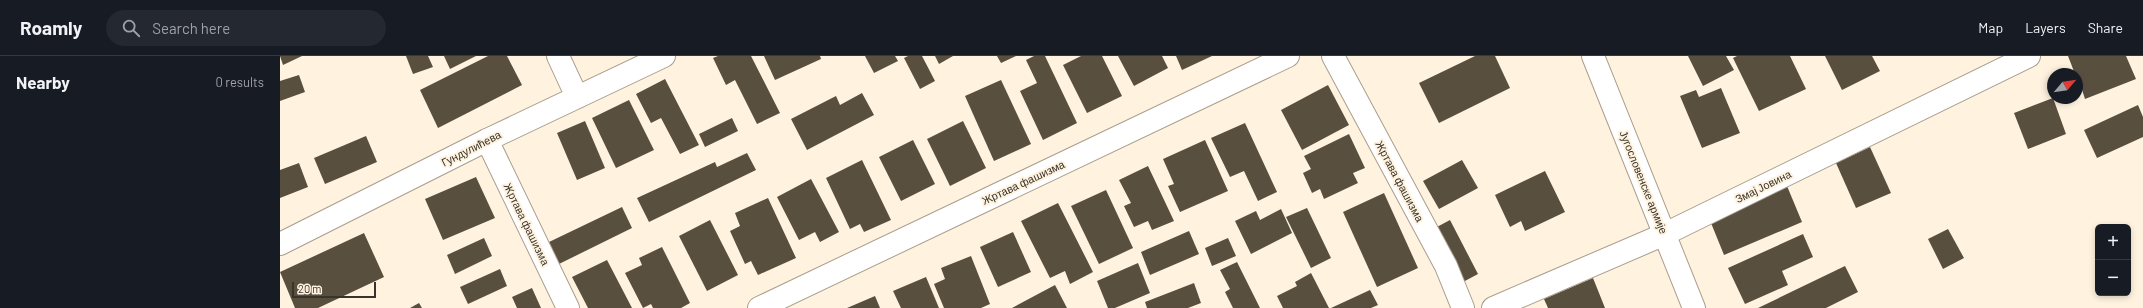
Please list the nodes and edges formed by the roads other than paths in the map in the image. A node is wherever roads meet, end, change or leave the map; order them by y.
1 (558, 56) edge
2 (664, 56) edge
3 (1288, 56) edge
4 (1332, 56) edge
5 (1593, 56) edge
6 (2029, 56) edge
7 (577, 97) junction
8 (487, 140) junction
9 (1665, 234) junction
10 (280, 244) edge
11 (568, 308) edge
12 (759, 308) edge
13 (1463, 308) edge
14 (1493, 308) edge
15 (1694, 308) edge

1 - 7 street
2 - 7 street, Гундулићева
3 - 12 street, Жртава фашизма
4 - 13 street, Жртава фашизма
5 - 9 street, Југословенске армије
6 - 9 street, Змај Јовина
7 - 8 street, Гундулићева
8 - 10 street, Гундулићева
8 - 11 street, Жртава фашизма
9 - 14 street, Змај Јовина
9 - 15 street, Југословенске армије

